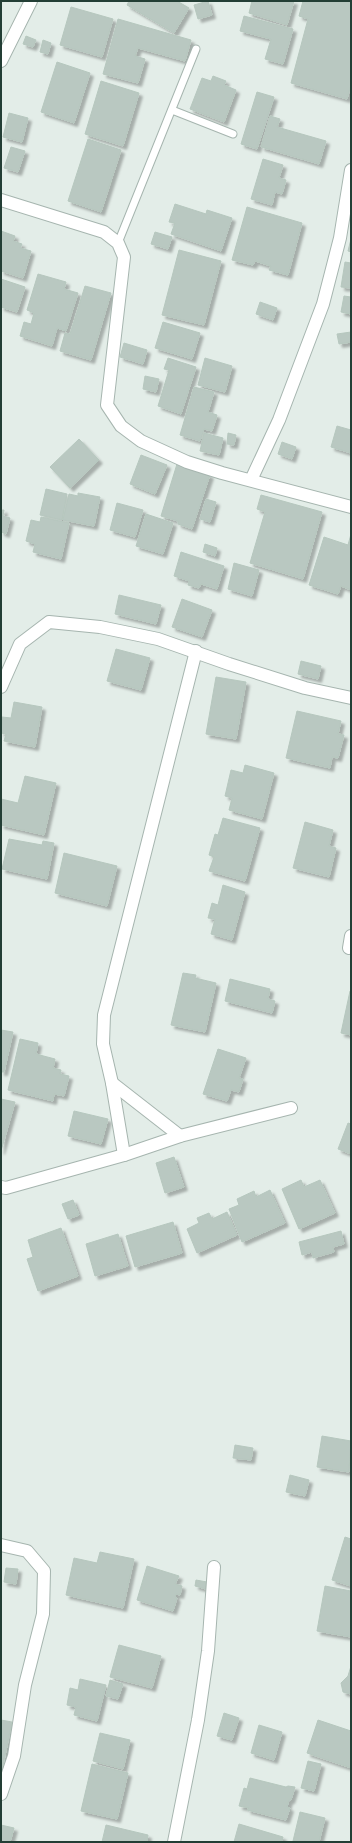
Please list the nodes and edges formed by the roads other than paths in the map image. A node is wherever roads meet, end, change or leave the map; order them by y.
1 (31, 1) edge
2 (196, 49) dead end
3 (1, 61) edge
4 (172, 110) junction
5 (233, 134) dead end
6 (351, 170) edge
7 (1, 200) edge
8 (118, 243) junction
9 (251, 480) junction
10 (351, 507) edge
11 (196, 651) junction
12 (1, 687) edge
13 (351, 698) edge
14 (351, 936) edge
15 (349, 948) dead end
16 (112, 1083) junction
17 (291, 1108) dead end
18 (180, 1136) junction
19 (124, 1155) junction
20 (1, 1187) edge
21 (1, 1546) edge
22 (214, 1567) dead end
23 (1, 1794) edge
24 (174, 1842) edge

1 - 3 street
2 - 4 lane
4 - 5 lane
4 - 8 lane
6 - 9 street
7 - 8 street
8 - 9 street
9 - 10 street
11 - 12 street
11 - 13 street
11 - 16 street
14 - 15 street
16 - 18 street
16 - 19 street
17 - 18 street
18 - 19 street
19 - 20 street
21 - 23 street
22 - 24 street

